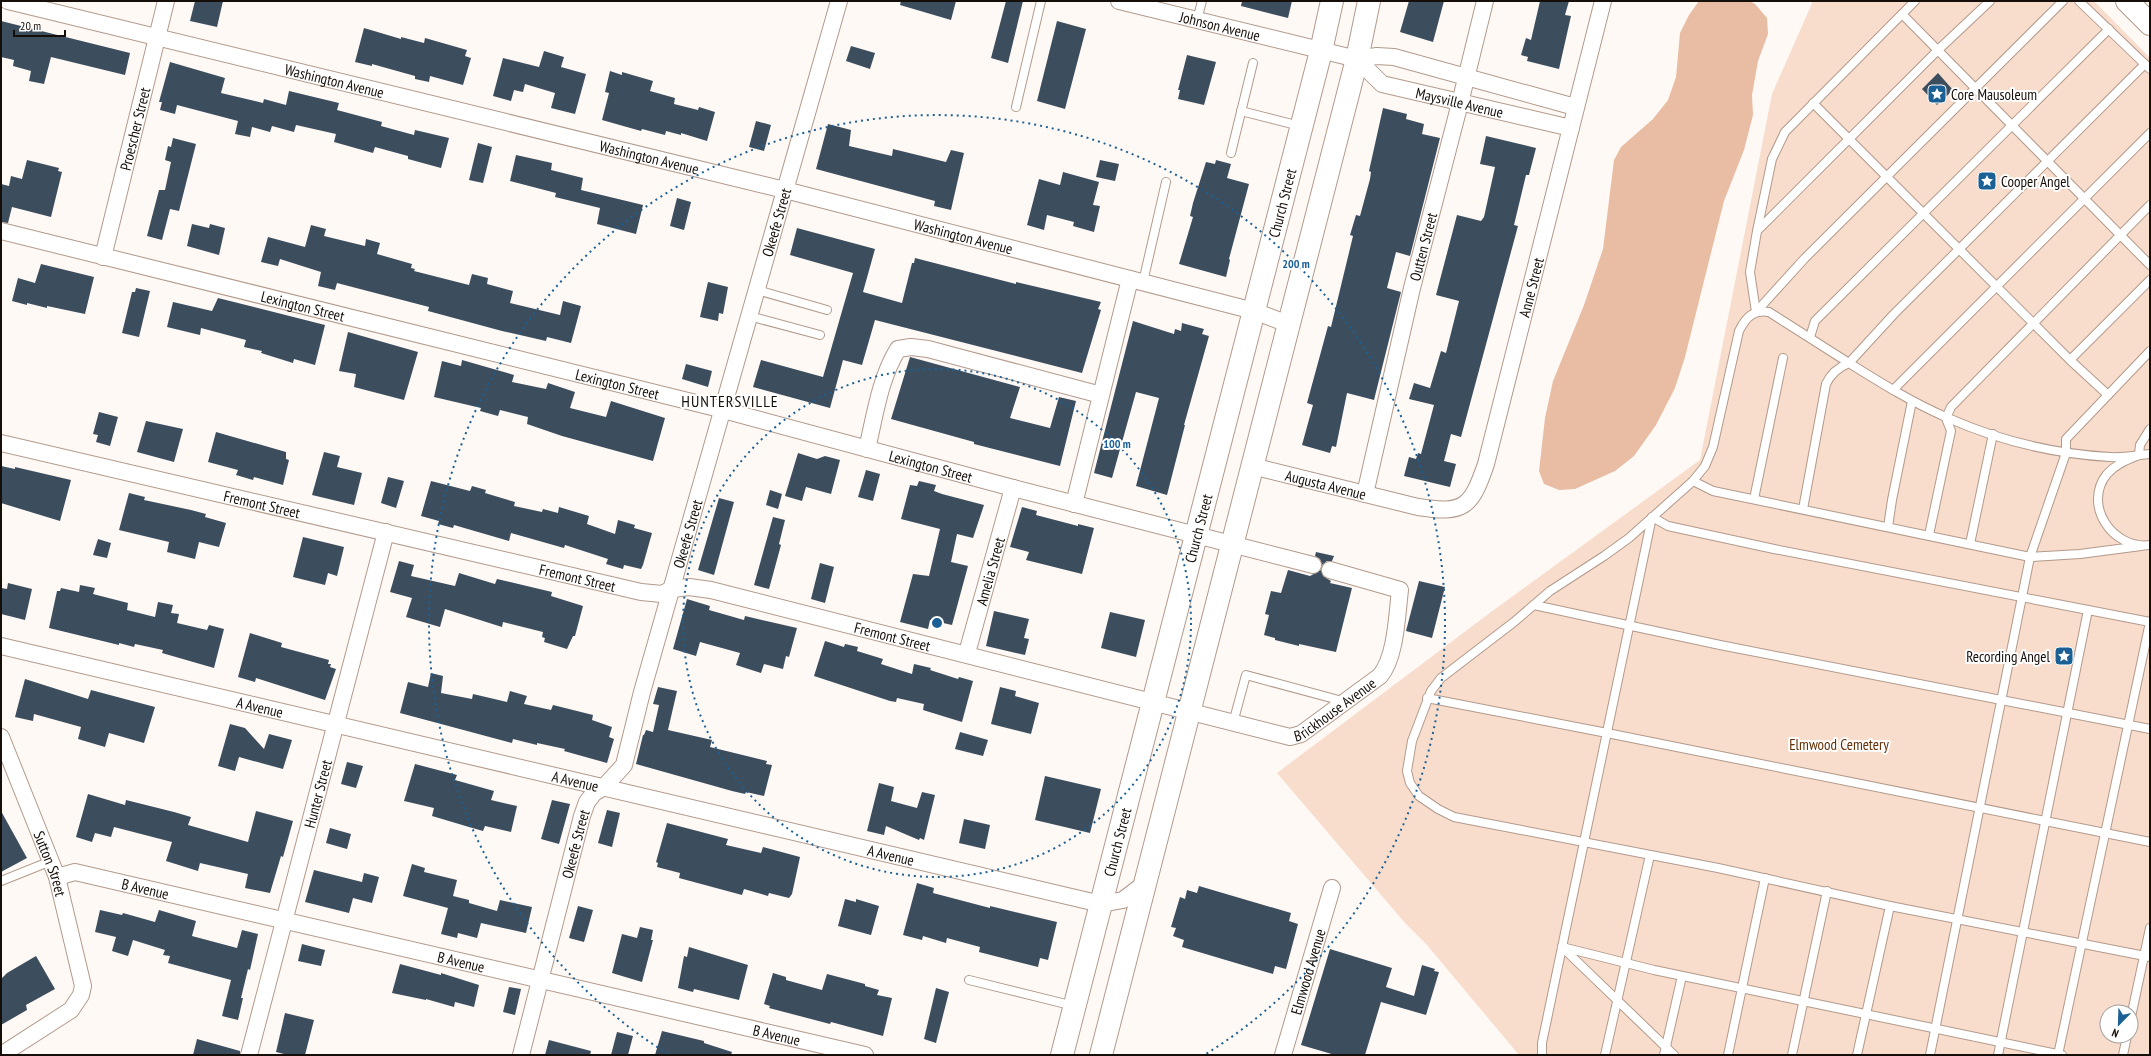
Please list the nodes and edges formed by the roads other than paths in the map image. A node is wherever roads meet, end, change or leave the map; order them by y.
1 (8, 1) edge
2 (166, 1) edge
3 (839, 1) edge
4 (1041, 1) edge
5 (1119, 1) edge
6 (1202, 1) edge
7 (1332, 1) edge
8 (1369, 1) edge
9 (1485, 1) edge
10 (1602, 1) edge
11 (1915, 1) edge
12 (1990, 1) edge
13 (2063, 1) edge
14 (2079, 1) edge
15 (2127, 1) edge
16 (1148, 5) edge
17 (1902, 14) junction
18 (1197, 20) junction
19 (2150, 24) edge
20 (2109, 29) junction
21 (157, 37) junction
22 (1321, 50) junction
23 (1938, 50) junction
24 (1357, 59) junction
25 (1253, 63) dead end
26 (2147, 67) edge
27 (1466, 77) junction
28 (1975, 88) junction
29 (1460, 103) junction
30 (1813, 103) junction
31 (1016, 107) dead end
32 (1575, 107) junction
33 (1241, 111) junction
34 (2011, 124) junction
35 (1301, 126) junction
36 (1571, 128) junction
37 (2150, 133) edge
38 (1850, 139) junction
39 (1231, 153) dead end
40 (2047, 162) junction
41 (1887, 176) junction
42 (1166, 182) dead end
43 (785, 190) junction
44 (2084, 199) junction
45 (2150, 205) edge
46 (1923, 213) junction
47 (1, 231) edge
48 (1757, 231) junction
49 (2120, 235) junction
50 (1960, 250) junction
51 (103, 257) junction
52 (2150, 265) edge
53 (1136, 280) junction
54 (2150, 280) edge
55 (1996, 286) junction
56 (757, 290) junction
57 (827, 310) dead end
58 (1254, 311) junction
59 (1756, 312) junction
60 (749, 316) junction
61 (2033, 323) junction
62 (1288, 324) junction
63 (820, 335) dead end
64 (1810, 337) junction
65 (2150, 351) edge
66 (1784, 358) dead end
67 (2070, 360) junction
68 (1849, 363) junction
69 (1893, 390) junction
70 (1101, 395) junction
71 (2108, 395) junction
72 (1912, 401) junction
73 (723, 409) junction
74 (1946, 418) junction
75 (2150, 429) edge
76 (1993, 434) junction
77 (1, 443) edge
78 (867, 449) junction
79 (2066, 453) junction
80 (2150, 454) edge
81 (2139, 455) junction
82 (1252, 466) junction
83 (1693, 481) junction
84 (1013, 488) junction
85 (1365, 494) junction
86 (1754, 499) junction
87 (1400, 502) joint
88 (1074, 504) junction
89 (1803, 509) junction
90 (1652, 517) junction
91 (1888, 527) junction
92 (386, 532) junction
93 (1929, 535) junction
94 (1196, 536) junction
95 (1970, 544) junction
96 (1232, 545) junction
97 (2150, 545) edge
98 (2141, 546) junction
99 (2030, 557) junction
100 (1313, 565) dead end
101 (1330, 570) dead end
102 (672, 589) junction
103 (2022, 597) junction
104 (1534, 605) junction
105 (2088, 610) junction
106 (2150, 622) edge
107 (1630, 626) junction
108 (1, 646) edge
109 (967, 653) junction
110 (1427, 698) junction
111 (2001, 699) junction
112 (1153, 701) junction
113 (1347, 702) junction
114 (1189, 711) junction
115 (2068, 713) junction
116 (1233, 723) junction
117 (336, 724) junction
118 (2128, 725) junction
119 (2150, 729) edge
120 (1607, 733) junction
121 (3, 745) edge
122 (604, 787) junction
123 (1979, 808) junction
124 (2045, 821) junction
125 (2105, 833) junction
126 (2150, 842) edge
127 (1584, 843) junction
128 (1650, 855) junction
129 (51, 861) junction
130 (57, 877) junction
131 (1765, 878) junction
132 (1, 881) edge
133 (1144, 884) junction
134 (1332, 888) dead end
135 (1827, 891) junction
136 (1101, 904) junction
137 (1890, 906) junction
138 (1957, 919) junction
139 (284, 920) junction
140 (2150, 928) edge
141 (2024, 932) junction
142 (2082, 944) junction
143 (1562, 947) junction
144 (2147, 956) edge
145 (1626, 963) junction
146 (1682, 976) junction
147 (540, 980) junction
148 (969, 980) dead end
149 (1742, 988) junction
150 (1617, 1000) junction
151 (1803, 1002) junction
152 (2134, 1004) edge
153 (1074, 1006) junction
154 (1866, 1015) junction
155 (1935, 1029) junction
156 (2001, 1043) junction
157 (2125, 1044) edge
158 (1665, 1051) edge
159 (3, 1055) edge
160 (249, 1055) edge
161 (521, 1055) edge
162 (865, 1055) edge
163 (1062, 1055) edge
164 (1101, 1055) edge
165 (1283, 1055) edge
166 (1542, 1055) edge
167 (1605, 1055) edge
168 (1674, 1055) edge
169 (1728, 1055) edge
170 (1792, 1055) edge
171 (1857, 1055) edge
172 (1930, 1055) edge
173 (1998, 1055) edge
174 (2060, 1055) edge
175 (2123, 1055) edge

1 - 21 street, Washington Avenue
2 - 21 street, Proescher Street
3 - 43 street, Okeefe Street
4 - 31 lane
5 - 16 street, Johnson Avenue
6 - 18 lane
7 - 22 main road, Church Street
8 - 24 main road
9 - 27 street, Outten Street
10 - 32 street, Anne Street
11 - 17 lane
12 - 23 lane
13 - 28 lane
14 - 20 lane
15 - 19 main road
16 - 18 street, Johnson Avenue
17 - 23 lane
17 - 30 lane
18 - 22 street, Johnson Avenue
20 - 26 lane
20 - 34 lane
21 - 43 street, Washington Avenue
21 - 51 street, Proescher Street
22 - 24 street, Maysville Avenue
22 - 35 main road, Church Street
23 - 28 lane
23 - 38 lane
24 - 27 street, Maysville Avenue
24 - 29 street, Maysville Avenue
24 - 62 main road
25 - 33 lane
26 - 40 lane
27 - 29 street, Outten Street
27 - 32 street, Maysville Avenue
28 - 34 lane
28 - 41 lane
29 - 36 street, Maysville Avenue
29 - 85 street, Outten Street
30 - 38 lane
30 - 48 lane
32 - 36 street, Anne Street
33 - 35 lane
33 - 39 lane
34 - 40 lane
34 - 46 lane
35 - 58 main road, Church Street
36 - 87 street, Anne Street
37 - 44 lane
38 - 41 lane
38 - 48 lane
40 - 44 lane
40 - 50 lane
41 - 46 lane
41 - 59 lane
42 - 53 lane
43 - 53 street, Washington Avenue
43 - 56 street, Okeefe Street
44 - 49 lane
44 - 55 lane
45 - 49 lane
46 - 50 lane
46 - 64 lane
47 - 51 street, Lexington Street
48 - 59 lane
49 - 52 lane
49 - 61 lane
50 - 55 lane
50 - 68 lane
51 - 73 street, Lexington Street
53 - 58 street, Washington Avenue
53 - 70 street
54 - 67 lane
55 - 61 lane
55 - 69 lane
56 - 57 lane
56 - 60 street, Okeefe Street
58 - 62 street, Washington Avenue
58 - 94 main road, Church Street
59 - 64 lane
59 - 83 lane
60 - 63 lane
60 - 73 street, Okeefe Street
61 - 67 lane
61 - 74 lane
62 - 82 main road
64 - 68 lane
65 - 71 lane
66 - 86 lane
67 - 71 lane
68 - 69 lane
68 - 89 lane
69 - 72 lane
70 - 78 street
70 - 88 street
71 - 79 lane
72 - 74 lane
72 - 91 lane
73 - 78 street, Lexington Street
73 - 102 street, Okeefe Street
74 - 76 lane
74 - 93 lane
75 - 81 lane
76 - 79 lane
76 - 95 lane
77 - 92 street, Fremont Street
78 - 84 street, Lexington Street
79 - 81 lane
79 - 99 lane
80 - 81 lane
81 - 98 lane
82 - 85 street, Augusta Avenue
82 - 96 main road
83 - 86 lane
83 - 90 lane
84 - 88 street, Lexington Street
84 - 109 street, Amelia Street
85 - 87 street, Augusta Avenue
86 - 89 lane
88 - 94 street, Lexington Street
89 - 91 lane
90 - 103 lane
90 - 104 lane
90 - 107 lane
91 - 93 lane
92 - 102 street, Fremont Street
92 - 117 street, Hunter Street
93 - 95 lane
94 - 96 street, Lexington Street
94 - 112 main road, Church Street
95 - 99 lane
96 - 100 street, Lexington Street
96 - 114 main road
97 - 98 lane
98 - 99 lane
99 - 103 lane
101 - 113 street, Brickhouse Avenue
102 - 109 street, Fremont Street
102 - 122 street, Okeefe Street
103 - 105 lane
103 - 111 lane
104 - 107 lane
104 - 110 lane
105 - 106 lane
105 - 115 lane
106 - 118 lane
107 - 111 lane
107 - 120 lane
108 - 117 street, A Avenue
109 - 112 street, Fremont Street
110 - 120 lane
110 - 127 lane
111 - 115 lane
111 - 123 lane
112 - 114 street, Brickhouse Avenue
112 - 136 main road, Church Street
113 - 116 street, Brickhouse Avenue
113 - 116 lane
114 - 116 street, Brickhouse Avenue
114 - 133 main road
115 - 118 lane
115 - 124 lane
117 - 122 street, A Avenue
117 - 139 street, Hunter Street
118 - 119 lane
118 - 125 lane
120 - 123 lane
120 - 127 lane
121 - 129 street, Sutton Street
122 - 136 street, A Avenue
122 - 147 street, Okeefe Street
123 - 124 lane
123 - 138 lane
124 - 125 lane
124 - 141 lane
125 - 126 lane
125 - 142 lane
127 - 128 lane
127 - 143 lane
128 - 131 lane
128 - 145 lane
129 - 130 street, Sutton Street
129 - 132 lane
130 - 139 street, B Avenue
130 - 159 street, Sutton Street
131 - 135 lane
131 - 149 lane
133 - 136 street, A Avenue
133 - 164 main road
134 - 165 street, Elmwood Avenue
135 - 137 lane
135 - 151 lane
136 - 153 main road, Church Street
137 - 138 lane
137 - 154 lane
138 - 141 lane
138 - 155 lane
139 - 147 street, B Avenue
139 - 160 street, Hunter Street
140 - 144 lane
141 - 142 lane
141 - 156 lane
142 - 144 lane
142 - 174 lane
143 - 145 lane
143 - 150 lane
143 - 166 lane
144 - 152 lane
145 - 146 lane
145 - 150 lane
146 - 149 lane
146 - 158 lane
147 - 161 street, Okeefe Street
147 - 162 street, B Avenue
148 - 153 lane
149 - 151 lane
149 - 169 lane
150 - 158 lane
150 - 167 lane
151 - 154 lane
151 - 170 lane
153 - 163 main road, Church Street
154 - 155 lane
154 - 171 lane
155 - 156 lane
155 - 172 lane
156 - 173 lane
156 - 174 lane
157 - 175 lane
158 - 168 lane

